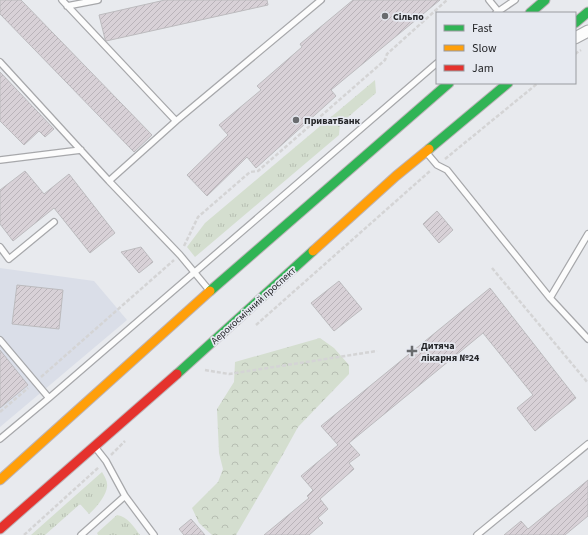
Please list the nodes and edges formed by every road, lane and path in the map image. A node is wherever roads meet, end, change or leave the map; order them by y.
1 (62, 0) edge
2 (98, 0) edge
3 (321, 0) edge
4 (447, 0) edge
5 (489, 0) edge
6 (514, 0) edge
7 (545, 0) edge
8 (67, 6) junction
9 (497, 12) edge
10 (531, 12) edge
11 (588, 12) edge
12 (576, 22) edge
13 (588, 31) edge
14 (576, 37) edge
15 (0, 62) edge
16 (436, 64) edge
17 (448, 84) edge
18 (507, 84) edge
19 (537, 84) edge
20 (176, 121) junction
21 (81, 150) junction
22 (425, 151) junction
23 (0, 160) edge
24 (437, 165) junction
25 (423, 177) dead end
26 (110, 181) junction
27 (54, 222) dead end
28 (588, 234) edge
29 (0, 247) edge
30 (180, 255) junction
31 (492, 268) dead end
32 (194, 272) junction
33 (210, 291) junction
34 (550, 298) junction
35 (588, 338) edge
36 (0, 340) edge
37 (377, 351) dead end
38 (205, 370) dead end
39 (35, 382) junction
40 (588, 383) edge
41 (49, 398) junction
42 (0, 412) edge
43 (0, 439) edge
44 (588, 444) edge
45 (94, 446) junction
46 (0, 480) edge
47 (125, 496) junction
48 (0, 529) edge
49 (81, 535) edge
50 (154, 535) edge
51 (477, 535) edge

1 - 8 lane
2 - 8 lane
3 - 20 lane
4 - 30 path
5 - 9 lane
6 - 9 lane
7 - 10 main road
8 - 20 lane
11 - 12 main road
13 - 14 street
15 - 21 lane
16 - 32 lane
17 - 33 main road
18 - 22 main road, Аерокосмічний проспект
19 - 24 path
20 - 26 lane
21 - 23 lane
21 - 26 lane
22 - 24 lane
22 - 45 main road, Аерокосмічний проспект
24 - 25 path
24 - 34 lane
26 - 30 lane
27 - 29 lane
28 - 34 lane
30 - 32 lane
30 - 39 path
31 - 40 path
32 - 33 lane
32 - 41 lane
33 - 46 main road
34 - 35 lane
36 - 39 lane
37 - 38 path
39 - 41 lane
39 - 42 path
41 - 43 lane
44 - 51 lane
45 - 47 lane
45 - 48 main road, Аерокосмічний проспект
47 - 49 lane
47 - 50 lane

